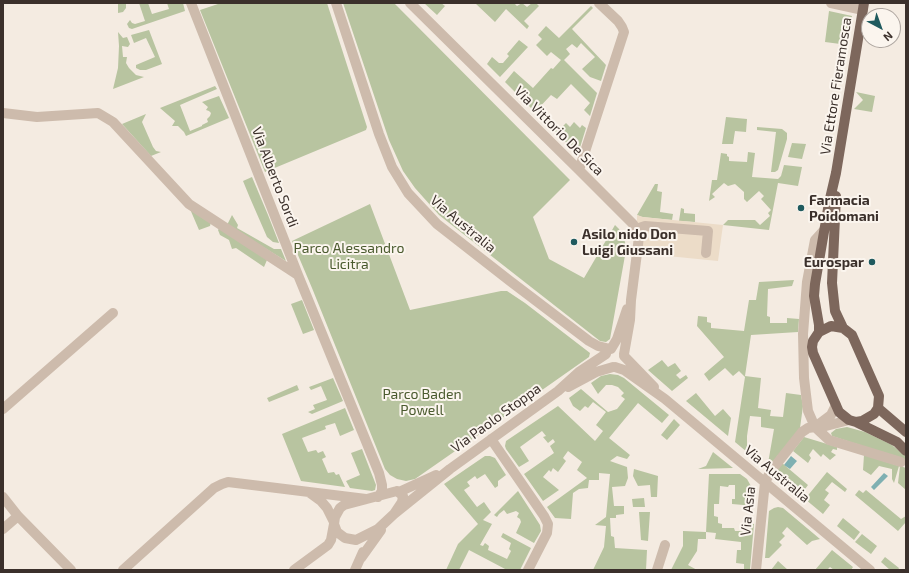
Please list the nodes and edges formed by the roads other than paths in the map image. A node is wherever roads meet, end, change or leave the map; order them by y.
1 (191, 3) edge
2 (336, 3) edge
3 (410, 3) edge
4 (599, 3) edge
5 (831, 3) edge
6 (864, 6) edge
7 (3, 113) edge
8 (579, 170) junction
9 (836, 173) junction
10 (636, 229) junction
11 (825, 229) junction
12 (706, 253) dead end
13 (298, 275) junction
14 (631, 300) junction
15 (113, 313) dead end
16 (843, 328) junction
17 (819, 332) junction
18 (607, 354) junction
19 (624, 355) junction
20 (614, 367) junction
21 (558, 391) junction
22 (665, 399) junction
23 (836, 405) junction
24 (878, 408) junction
25 (3, 409) edge
26 (852, 421) junction
27 (815, 427) junction
28 (906, 432) edge
29 (491, 439) junction
30 (906, 450) edge
31 (901, 462) dead end
32 (450, 468) junction
33 (379, 473) junction
34 (764, 482) junction
35 (307, 492) junction
36 (398, 492) junction
37 (3, 497) edge
38 (378, 497) junction
39 (366, 499) junction
40 (18, 516) junction
41 (392, 517) junction
42 (334, 523) junction
43 (3, 530) edge
44 (357, 539) junction
45 (665, 545) dead end
46 (322, 550) junction
47 (361, 558) junction
48 (71, 570) edge
49 (123, 570) edge
50 (294, 570) edge
51 (355, 570) edge
52 (528, 570) edge
53 (657, 570) edge
54 (756, 570) edge
55 (870, 570) edge

1 - 13 street, Via Alberto Sordi
2 - 18 street, Via Australia
3 - 8 street, Via Vittorio De Sica
4 - 8 street
5 - 6 street
6 - 9 main road, Via Ettore Fieramosca
7 - 13 street
8 - 10 street, Via Vittorio De Sica
9 - 11 main road
9 - 16 main road
10 - 12 street
10 - 14 street
11 - 17 main road
11 - 27 street
13 - 33 street, Via Alberto Sordi
14 - 18 street
14 - 19 street
15 - 25 street
16 - 17 main road
16 - 24 main road
17 - 23 main road
18 - 19 street
18 - 20 street
18 - 21 street
19 - 20 street
19 - 22 street
20 - 21 street
20 - 22 street
21 - 29 street, Via Paolo Stoppa
22 - 34 street, Via Australia
23 - 26 main road
23 - 27 street
24 - 26 main road
24 - 28 main road
26 - 27 street
26 - 30 main road
27 - 31 street
27 - 34 street, Via Asia
29 - 32 street, Via Paolo Stoppa
29 - 52 street
32 - 36 street, Via Paolo Stoppa
32 - 41 street, Via Paolo Stoppa
33 - 36 street, Via Alberto Sordi
33 - 38 street, Via Alberto Sordi
34 - 54 street, Via Asia
34 - 55 street, Via Australia
35 - 39 street
35 - 42 street
35 - 49 street
36 - 38 street, Via Paolo Stoppa
36 - 41 street
37 - 40 street
38 - 39 street, Via Paolo Stoppa
39 - 42 street
40 - 43 street
40 - 48 street
41 - 44 street
41 - 47 street
42 - 44 street
42 - 46 street
44 - 46 street
44 - 47 street
45 - 53 street
46 - 50 street
47 - 51 street

